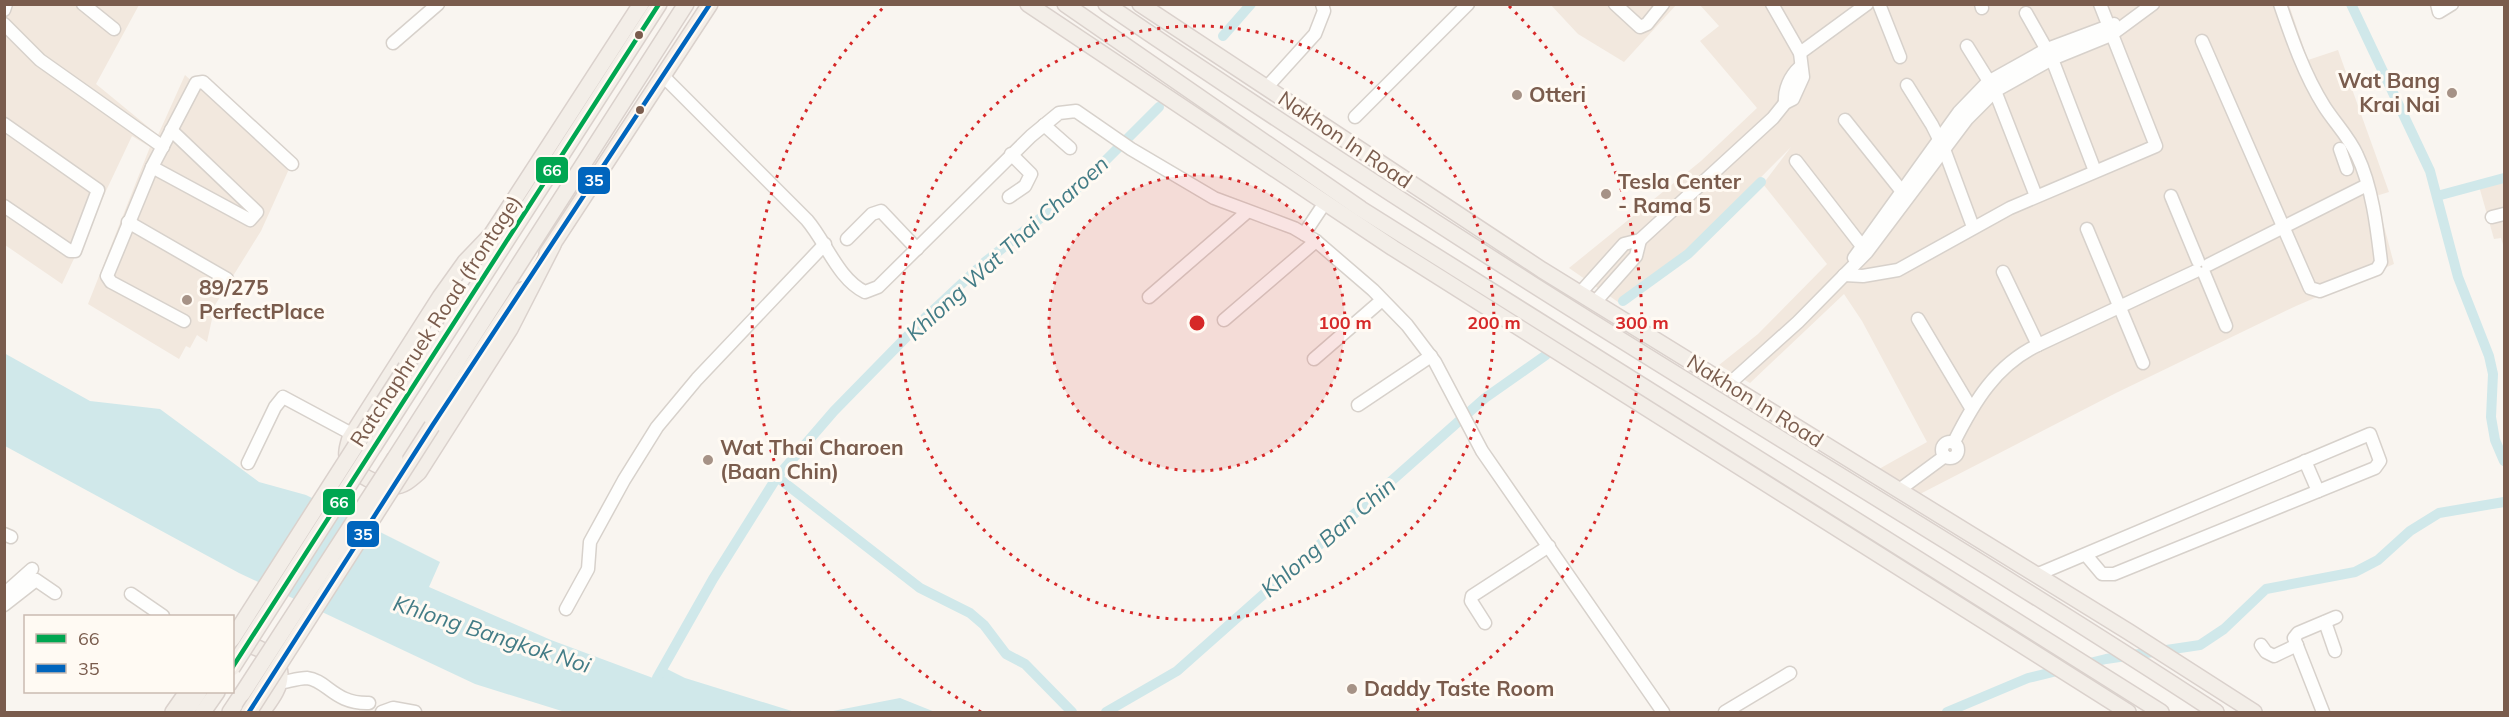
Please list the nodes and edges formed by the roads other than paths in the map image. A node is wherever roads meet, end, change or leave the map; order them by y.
1 (6, 4) edge
2 (83, 4) edge
3 (438, 4) edge
4 (641, 4) edge
5 (659, 4) edge
6 (686, 4) edge
7 (1028, 4) edge
8 (1065, 4) edge
9 (1106, 4) edge
10 (1140, 4) edge
11 (1153, 4) edge
12 (1322, 4) edge
13 (1468, 4) edge
14 (1615, 4) edge
15 (1663, 4) edge
16 (1772, 4) edge
17 (1867, 4) edge
18 (1879, 4) edge
19 (2100, 4) edge
20 (2153, 4) edge
21 (2280, 4) edge
22 (2437, 4) edge
23 (2452, 4) edge
24 (709, 8) edge
25 (4, 11) edge
26 (2026, 13) dead end
27 (4, 23) edge
28 (114, 29) dead end
29 (2109, 30) junction
30 (2202, 42) dead end
31 (393, 43) dead end
32 (1200, 43) junction
33 (1967, 46) dead end
34 (1800, 53) junction
35 (2050, 54) junction
36 (1900, 57) dead end
37 (664, 78) junction
38 (1907, 85) dead end
39 (1992, 87) junction
40 (1266, 88) junction
41 (1355, 117) dead end
42 (1845, 120) dead end
43 (4, 124) edge
44 (1044, 125) junction
45 (171, 130) junction
46 (1941, 144) junction
47 (160, 145) junction
48 (1070, 148) dead end
49 (2341, 148) junction
50 (1011, 153) junction
51 (1796, 161) dead end
52 (292, 164) dead end
53 (153, 166) junction
54 (2347, 169) dead end
55 (2095, 171) junction
56 (2367, 185) junction
57 (1904, 194) junction
58 (2036, 196) junction
59 (2171, 196) dead end
60 (1009, 197) dead end
61 (1324, 204) junction
62 (4, 206) edge
63 (1247, 212) junction
64 (2505, 214) edge
65 (2492, 217) dead end
66 (1432, 220) junction
67 (128, 222) junction
68 (1973, 227) junction
69 (2282, 227) junction
70 (2087, 229) dead end
71 (1304, 234) junction
72 (489, 237) junction
73 (847, 239) dead end
74 (1641, 240) junction
75 (1317, 241) junction
76 (553, 244) junction
77 (825, 244) junction
78 (1393, 248) junction
79 (917, 249) junction
80 (1864, 249) junction
81 (2201, 268) junction
82 (1542, 270) junction
83 (2003, 272) dead end
84 (1844, 275) junction
85 (227, 279) dead end
86 (1474, 280) junction
87 (1581, 292) junction
88 (1149, 297) dead end
89 (1382, 300) junction
90 (1596, 301) junction
91 (2120, 307) junction
92 (1918, 319) dead end
93 (1224, 320) dead end
94 (184, 321) dead end
95 (2226, 326) dead end
96 (2038, 345) junction
97 (1431, 356) junction
98 (1314, 359) dead end
99 (2143, 363) dead end
100 (1729, 384) junction
101 (1358, 405) dead end
102 (1971, 408) junction
103 (352, 434) junction
104 (2305, 461) junction
105 (248, 463) dead end
106 (1899, 489) junction
107 (2318, 491) junction
108 (1549, 546) junction
109 (2086, 555) junction
110 (32, 569) dead end
111 (2036, 575) junction
112 (55, 593) dead end
113 (4, 594) edge
114 (131, 594) dead end
115 (4, 605) edge
116 (566, 609) dead end
117 (161, 615) edge
118 (1485, 623) dead end
119 (234, 636) edge
120 (234, 644) edge
121 (2261, 645) dead end
122 (2297, 645) junction
123 (2335, 651) dead end
124 (234, 665) edge
125 (1790, 673) dead end
126 (278, 682) junction
127 (186, 693) edge
128 (198, 693) edge
129 (216, 693) edge
130 (369, 703) dead end
131 (173, 712) edge
132 (186, 712) edge
133 (203, 712) edge
134 (230, 712) edge
135 (249, 712) edge
136 (262, 712) edge
137 (382, 712) edge
138 (415, 712) edge
139 (1663, 712) edge
140 (1725, 712) edge
141 (2128, 712) edge
142 (2161, 712) edge
143 (2216, 712) edge
144 (2254, 712) edge
145 (2323, 712) edge

1 - 25 street
2 - 28 street
3 - 31 street
4 - 72 main road, Ratchaphruek Road (frontage)
5 - 124 main road, bridge
6 - 134 main road, bridge
7 - 61 main road
8 - 86 main road
9 - 66 main road, Nakhon In Road
10 - 32 main road, Nakhon In Road
11 - 32 main road
12 - 40 street
13 - 41 street
14 - 15 street
16 - 34 street
17 - 34 street
18 - 36 street
19 - 29 street
20 - 29 street
21 - 49 street
22 - 23 street
24 - 37 main road
25 - 27 street
26 - 35 street
27 - 47 street
29 - 35 street
29 - 55 street
30 - 69 street
32 - 40 main road, Nakhon In Road
33 - 39 street
34 - 74 street
35 - 39 street
35 - 55 street
37 - 76 main road
37 - 77 street
38 - 46 street
39 - 46 street
39 - 58 street
40 - 82 main road, Nakhon In Road
42 - 57 street
43 - 62 street
44 - 48 street
44 - 50 street
44 - 63 street
45 - 47 street
45 - 52 street
45 - 53 street
46 - 57 street
46 - 68 street
47 - 53 street
49 - 54 street
49 - 56 street
50 - 60 street
50 - 79 street
51 - 80 street
53 - 67 street
55 - 58 street
56 - 69 street
56 - 69 street
57 - 80 street
58 - 68 street
59 - 81 street
61 - 71 street
61 - 78 main road
63 - 71 street
63 - 88 street
64 - 65 street
66 - 82 main road
66 - 143 main road, Nakhon In Road
67 - 85 street
67 - 94 street
68 - 84 street
69 - 81 street
70 - 91 street
71 - 75 street
72 - 103 main road
72 - 119 main road, Ratchaphruek Road (frontage), bridge
73 - 79 street
74 - 87 street
74 - 90 street
75 - 89 street
75 - 93 street
76 - 103 main road
76 - 135 main road, bridge
77 - 79 street
77 - 116 street
78 - 86 main road
78 - 141 main road
80 - 84 street
81 - 91 street
81 - 95 street
82 - 87 main road, Nakhon In Road
83 - 96 street
84 - 100 street
86 - 142 main road
87 - 90 main road, Nakhon In Road
89 - 97 street
89 - 98 street
90 - 100 main road, Nakhon In Road
91 - 96 street
91 - 99 street
92 - 102 street
96 - 102 street
97 - 101 street
97 - 108 street
100 - 106 main road, Nakhon In Road
102 - 106 street
103 - 105 street
104 - 107 street
104 - 107 street
104 - 109 street
106 - 111 main road, Nakhon In Road
107 - 109 street
108 - 118 street
108 - 139 street
109 - 111 street
110 - 113 street
111 - 144 main road, Nakhon In Road
112 - 115 street
114 - 117 street
120 - 126 main road
121 - 122 street
122 - 123 street
122 - 145 street
125 - 140 street
126 - 130 street
126 - 136 main road
127 - 131 main road
128 - 132 main road
129 - 133 main road
137 - 138 street

